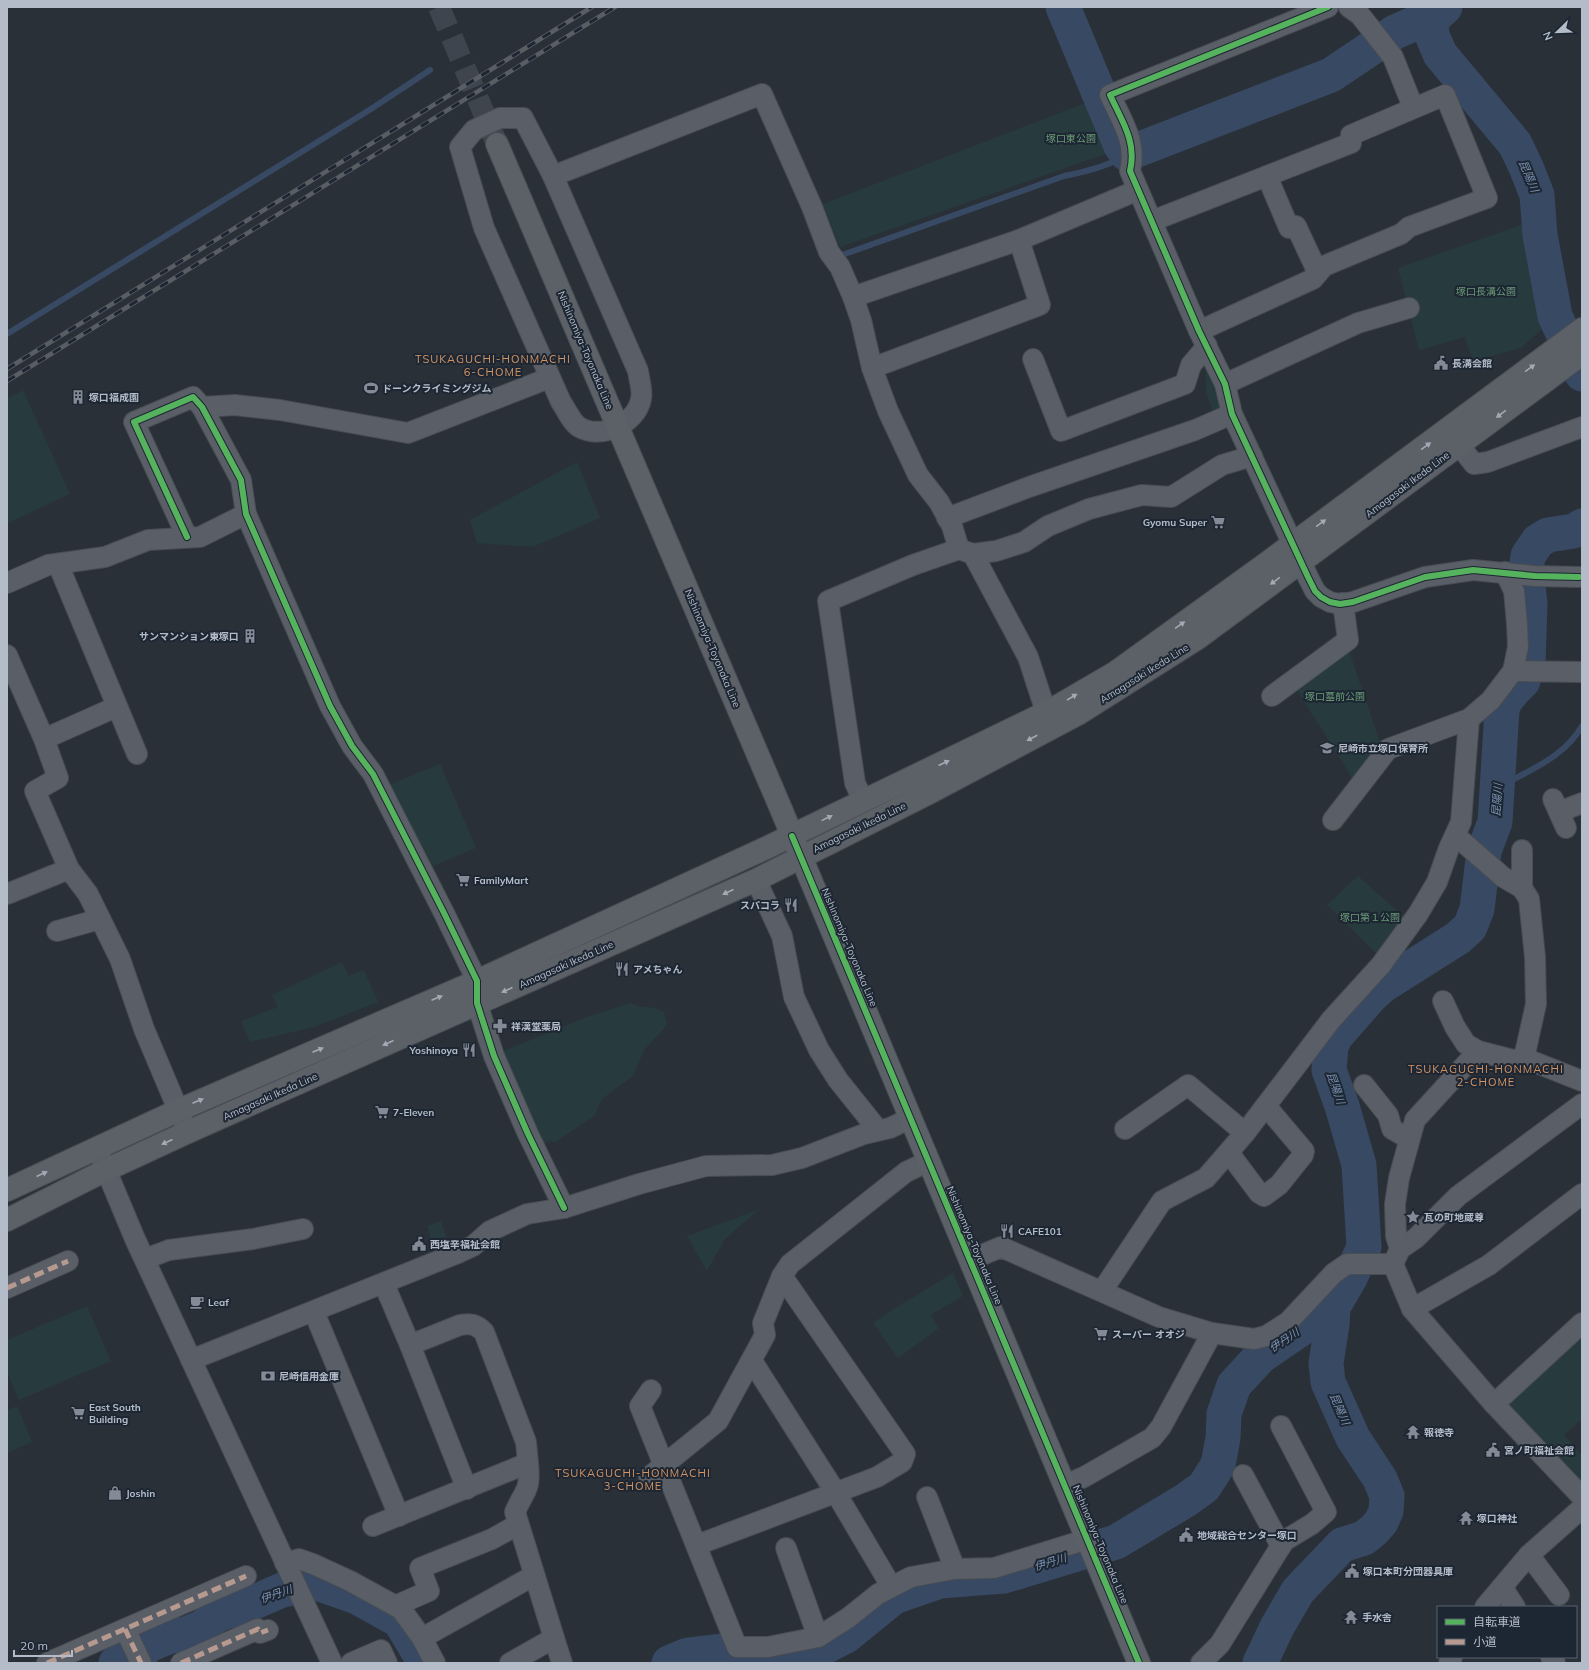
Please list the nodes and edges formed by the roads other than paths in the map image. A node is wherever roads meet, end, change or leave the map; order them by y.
1 (1328, 7) edge
2 (1361, 10) edge
3 (1413, 107) junction
4 (498, 144) tunnel mouth
5 (553, 176) junction
6 (1268, 176) junction
7 (1138, 190) junction
8 (1152, 221) junction
9 (1019, 240) junction
10 (1318, 273) junction
11 (853, 297) junction
12 (1409, 308) dead end
13 (1203, 338) junction
14 (1573, 348) edge
15 (1033, 359) dead end
16 (872, 368) junction
17 (549, 378) junction
18 (1226, 384) junction
19 (205, 412) junction
20 (1232, 414) junction
21 (1582, 427) edge
22 (619, 428) junction
23 (1459, 445) junction
24 (1252, 456) junction
25 (246, 514) junction
26 (947, 518) junction
27 (187, 537) junction
28 (966, 551) junction
29 (1297, 553) junction
30 (58, 564) junction
31 (1519, 574) junction
32 (1579, 578) dead end
33 (7, 583) edge
34 (1343, 603) junction
35 (7, 655) edge
36 (1522, 672) junction
37 (1582, 672) edge
38 (1272, 696) dead end
39 (116, 707) junction
40 (1046, 712) junction
41 (1469, 719) junction
42 (44, 739) junction
43 (137, 754) dead end
44 (863, 800) junction
45 (1582, 803) edge
46 (1560, 813) dead end
47 (1333, 820) dead end
48 (792, 836) junction
49 (1456, 836) junction
50 (1522, 850) dead end
51 (801, 857) junction
52 (69, 869) junction
53 (756, 880) junction
54 (1522, 888) junction
55 (7, 894) edge
56 (100, 919) junction
57 (57, 931) dead end
58 (477, 981) junction
59 (1443, 1001) dead end
60 (477, 1003) junction
61 (1478, 1051) junction
62 (1524, 1058) junction
63 (1582, 1081) edge
64 (1364, 1085) dead end
65 (1582, 1104) edge
66 (1266, 1106) junction
67 (178, 1110) junction
68 (911, 1118) junction
69 (1125, 1129) dead end
70 (878, 1130) junction
71 (188, 1132) junction
72 (1245, 1133) junction
73 (1409, 1138) junction
74 (97, 1148) junction
75 (1229, 1152) junction
76 (929, 1162) junction
77 (106, 1170) junction
78 (7, 1190) edge
79 (1582, 1194) edge
80 (564, 1208) junction
81 (7, 1220) edge
82 (303, 1229) dead end
83 (145, 1259) junction
84 (1390, 1259) junction
85 (68, 1260) dead end
86 (970, 1260) junction
87 (782, 1276) junction
88 (384, 1284) junction
89 (7, 1288) edge
90 (1102, 1291) junction
91 (1412, 1309) junction
92 (314, 1312) junction
93 (1582, 1323) edge
94 (1212, 1333) junction
95 (410, 1345) junction
96 (191, 1360) junction
97 (752, 1361) junction
98 (650, 1390) dead end
99 (1494, 1404) junction
100 (1281, 1426) dead end
101 (528, 1463) junction
102 (665, 1465) junction
103 (1243, 1475) dead end
104 (649, 1477) dead end
105 (1065, 1485) junction
106 (467, 1490) junction
107 (836, 1493) junction
108 (927, 1497) dead end
109 (1582, 1497) edge
110 (1582, 1508) edge
111 (399, 1516) junction
112 (517, 1525) junction
113 (373, 1526) dead end
114 (697, 1545) junction
115 (1091, 1546) junction
116 (1281, 1546) junction
117 (786, 1548) dead end
118 (1529, 1555) junction
119 (287, 1568) junction
120 (955, 1569) junction
121 (246, 1576) dead end
122 (533, 1576) junction
123 (890, 1586) junction
124 (1502, 1588) junction
125 (1559, 1595) dead end
126 (395, 1606) junction
127 (1486, 1606) edge
128 (1514, 1606) edge
129 (125, 1629) junction
130 (268, 1630) dead end
131 (818, 1637) junction
132 (422, 1638) junction
133 (554, 1638) junction
134 (741, 1657) edge
135 (47, 1663) edge
136 (141, 1663) edge
137 (181, 1663) edge
138 (332, 1663) edge
139 (351, 1663) edge
140 (387, 1663) edge
141 (435, 1663) edge
142 (510, 1663) edge
143 (562, 1663) edge
144 (1139, 1663) edge
145 (1201, 1663) edge

1 - 7 street
2 - 3 street
3 - 6 street
3 - 10 street
4 - 22 main road, Nishinomiya-Toyonaka Line
5 - 11 street
5 - 17 street
5 - 22 street
6 - 8 street
6 - 10 street
7 - 8 street
7 - 9 street
8 - 13 street
9 - 11 street
9 - 16 street
10 - 13 street
11 - 16 street
12 - 18 street
13 - 15 street
13 - 18 street
14 -> 23 main road, Amagasaki Ikeda Line
29 -> 14 main road, Amagasaki Ikeda Line
16 - 26 street
17 - 19 street
17 - 22 street
18 - 20 street
19 - 25 street
19 - 27 street
20 - 24 street
20 - 26 street
21 - 23 street
22 - 48 main road, Nishinomiya-Toyonaka Line
23 - 29 main road, Amagasaki Ikeda Line
24 - 28 street
24 - 29 street
25 - 27 street
25 - 58 street
26 - 28 street
27 - 30 street
28 - 40 street
28 - 44 street
29 - 34 street
40 -> 29 main road, Amagasaki Ikeda Line
29 -> 51 main road, Amagasaki Ikeda Line
30 - 33 street
30 - 39 street
31 - 32 street
31 - 34 street
31 - 36 street
34 - 38 street
35 - 42 street
36 - 37 street
36 - 41 street
39 - 42 street
39 - 43 street
44 -> 40 main road, Amagasaki Ikeda Line
41 - 47 street
41 - 49 street
42 - 52 street
48 -> 44 main road, Amagasaki Ikeda Line
45 - 46 street
48 - 51 main road, Nishinomiya-Toyonaka Line
48 - 58 main road, Amagasaki Ikeda Line
49 - 54 street
49 - 66 street
50 - 54 street
51 - 53 main road, Amagasaki Ikeda Line
51 - 68 main road, Nishinomiya-Toyonaka Line
52 - 55 street
52 - 56 street
53 -> 60 main road, Amagasaki Ikeda Line
53 - 70 street
54 - 62 street
56 - 57 street
56 - 67 street
58 - 60 street
67 -> 58 main road, Amagasaki Ikeda Line
59 - 61 street
60 -> 71 main road, Amagasaki Ikeda Line
60 - 80 street
61 - 62 street
61 - 73 street
62 - 63 street
64 - 73 street
65 - 84 street
66 - 72 street
66 - 75 street
67 - 71 street
67 - 74 main road, Amagasaki Ikeda Line
68 - 70 street
68 - 76 main road, Nishinomiya-Toyonaka Line
69 - 72 street
70 - 80 street
71 -> 77 main road, Amagasaki Ikeda Line
72 - 75 street
73 - 84 street
74 - 77 street
78 -> 74 main road, Amagasaki Ikeda Line
75 - 90 street
76 - 86 main road, Nishinomiya-Toyonaka Line
76 - 87 street
77 - 81 main road, Amagasaki Ikeda Line
77 - 83 street
79 - 91 street
80 - 88 street
82 - 83 street
83 - 96 street
84 - 91 street
84 - 94 street
85 - 89 street
86 - 90 street
86 - 105 main road, Nishinomiya-Toyonaka Line
87 - 97 street
87 - 107 street
88 - 92 street
88 - 95 street
90 - 94 street
91 - 99 street
92 - 96 street
92 - 111 street
93 - 99 street
94 - 105 street
95 - 101 street
95 - 106 street
96 - 119 street
97 - 102 street
97 - 107 street
98 - 102 street
99 - 109 street
100 - 116 street
101 - 106 street
101 - 112 street
102 - 104 street
102 - 114 street
103 - 116 street
105 - 115 main road, Nishinomiya-Toyonaka Line
106 - 111 street
107 - 114 street
107 - 123 street
108 - 120 street
110 - 118 street
111 - 113 street
112 - 122 street
112 - 126 street
114 - 134 street
115 - 120 street
115 - 144 main road, Nishinomiya-Toyonaka Line
116 - 145 street
117 - 131 street
118 - 124 street
118 - 125 street
119 - 126 street
119 - 138 street
120 - 123 street
121 - 129 street
122 - 132 street
122 - 133 street
123 - 131 street
124 - 127 street
124 - 128 street
126 - 132 street
129 - 135 street
129 - 136 street
130 - 137 street
131 - 134 street
132 - 141 street
133 - 142 street
133 - 143 street
139 - 140 street

